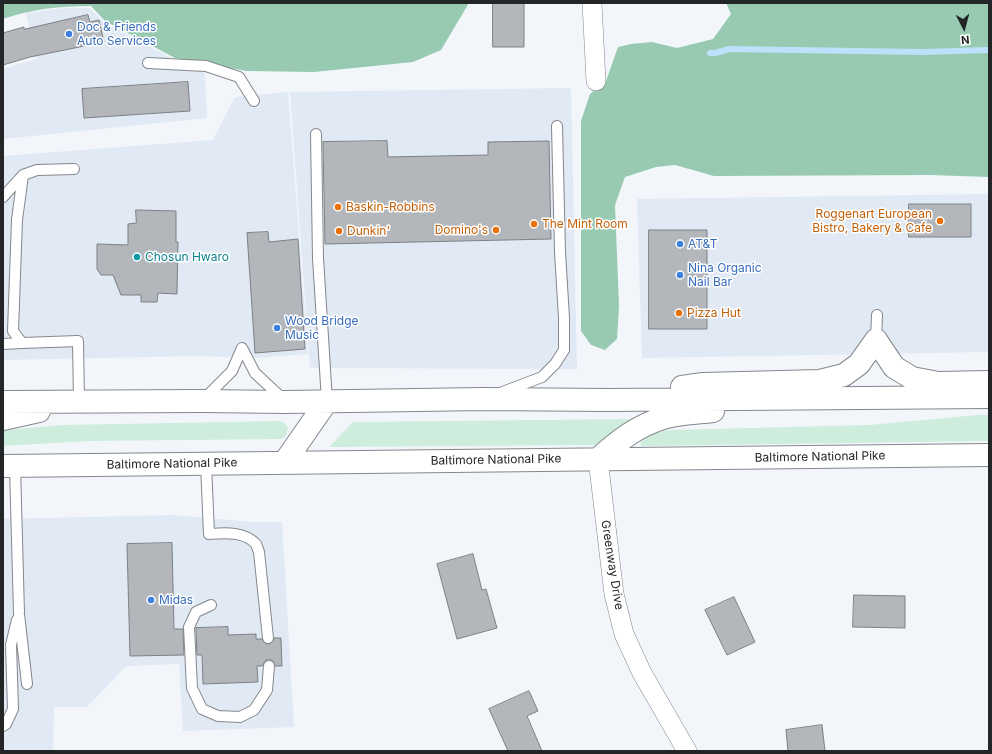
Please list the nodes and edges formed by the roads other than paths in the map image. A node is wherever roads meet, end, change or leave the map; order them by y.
1 (592, 3) edge
2 (148, 63) dead end
3 (596, 81) dead end
4 (254, 100) dead end
5 (557, 126) dead end
6 (316, 134) dead end
7 (74, 169) dead end
8 (23, 175) junction
9 (3, 197) edge
10 (877, 315) dead end
11 (876, 340) junction
12 (3, 344) edge
13 (22, 344) junction
14 (989, 382) edge
15 (989, 397) edge
16 (819, 398) junction
17 (483, 399) junction
18 (608, 400) junction
19 (79, 401) junction
20 (203, 401) junction
21 (327, 401) junction
22 (3, 402) edge
23 (285, 402) junction
24 (3, 419) edge
25 (989, 455) edge
26 (598, 459) junction
27 (284, 463) junction
28 (206, 464) junction
29 (9, 466) edge
30 (211, 604) dead end
31 (19, 614) junction
32 (268, 638) dead end
33 (269, 666) dead end
34 (27, 684) dead end
35 (3, 726) edge
36 (687, 751) edge

1 - 3 street
2 - 4 lane
5 - 17 lane
6 - 21 lane
7 - 8 lane
8 - 9 lane
8 - 13 lane
10 - 11 lane
11 - 14 main road
11 - 18 main road
12 - 13 lane
13 - 19 lane
15 - 16 main road
16 - 18 main road
16 - 26 main road
17 - 18 main road
17 - 21 main road
19 - 20 main road
19 - 22 main road
19 - 24 main road
20 - 23 main road
20 - 23 lane
21 - 23 main road
21 - 27 main road
25 - 26 main road, Baltimore National Pike
26 - 27 main road, Baltimore National Pike
26 - 36 street, Greenway Drive
27 - 28 main road, Baltimore National Pike
28 - 29 main road, Baltimore National Pike
28 - 32 lane
29 - 31 lane
30 - 33 lane
31 - 34 lane
31 - 35 lane

